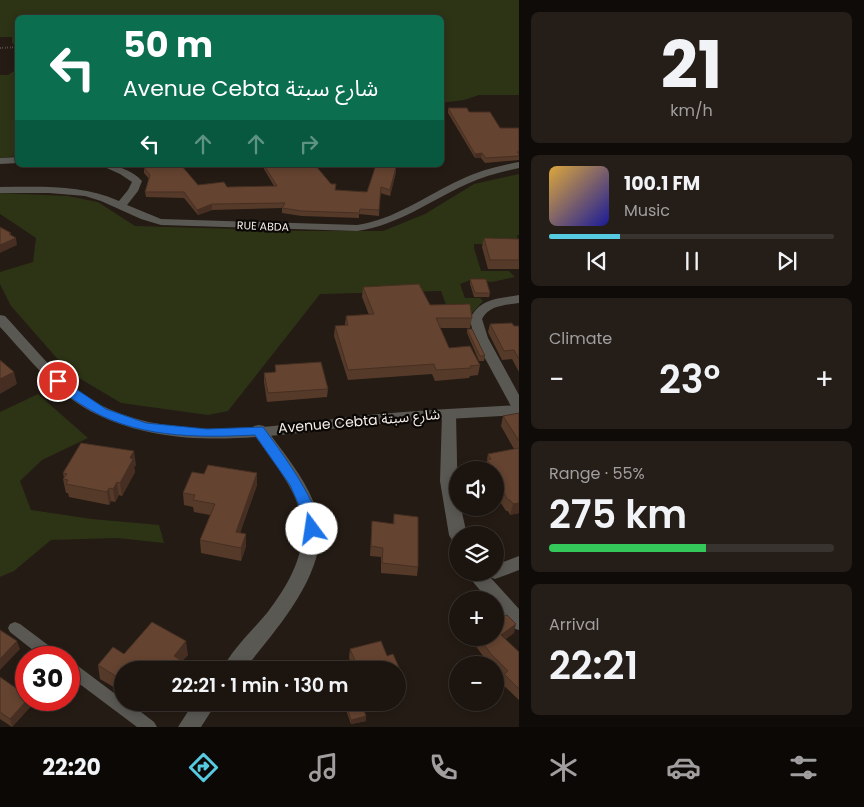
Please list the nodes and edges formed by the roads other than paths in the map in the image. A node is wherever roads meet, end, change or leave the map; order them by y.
1 (15, 160) edge
2 (0, 161) edge
3 (519, 165) edge
4 (110, 167) edge
5 (0, 190) edge
6 (120, 207) junction
7 (519, 299) edge
8 (0, 319) edge
9 (519, 409) edge
10 (449, 414) junction
11 (259, 430) junction
12 (456, 526) edge
13 (519, 563) edge
14 (504, 568) edge
15 (490, 581) edge
16 (519, 622) edge
17 (15, 628) dead end
18 (39, 646) edge
19 (239, 661) edge
20 (80, 676) edge
21 (200, 711) edge
22 (149, 727) edge
23 (188, 727) edge

1 - 2 street
3 - 6 street, RUE ABDA
4 - 6 street
5 - 6 street, RUE ABDA
7 - 9 street
8 - 11 street, Avenue Cebta شارع سبتة
9 - 10 street, Avenue Cebta شارع سبتة
10 - 11 street, Avenue Cebta شارع سبتة
10 - 12 street
11 - 19 street
13 - 14 street
15 - 16 street
17 - 18 lane
20 - 22 lane
21 - 23 street

